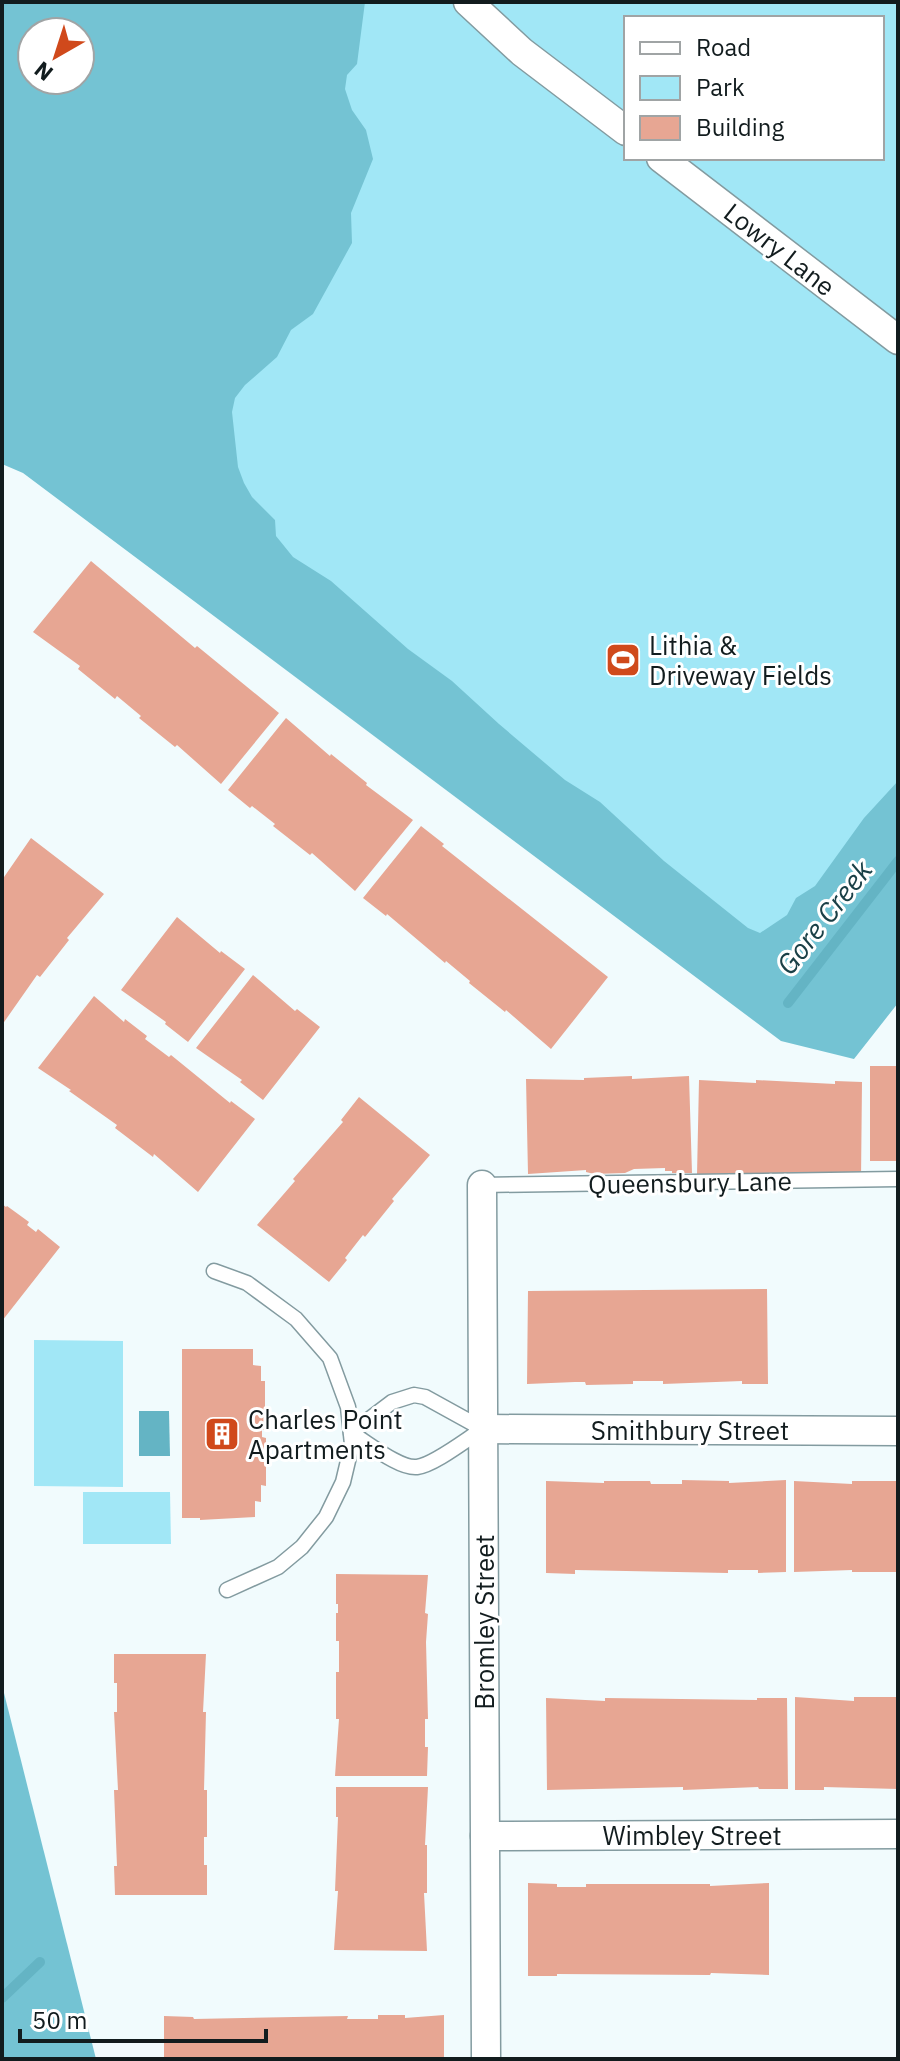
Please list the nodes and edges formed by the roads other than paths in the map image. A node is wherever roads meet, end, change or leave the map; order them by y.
1 (468, 2) edge
2 (624, 129) edge
3 (664, 160) edge
4 (898, 340) edge
5 (898, 1179) edge
6 (482, 1185) joint
7 (214, 1271) dead end
8 (483, 1429) junction
9 (898, 1431) edge
10 (351, 1433) junction
11 (227, 1590) dead end
12 (898, 1834) edge
13 (485, 1836) junction
14 (486, 2059) edge

1 - 2 street
3 - 4 street, Lowry Lane
5 - 6 lane, Queensbury Lane
6 - 8 street, Bromley Street
7 - 10 lane
8 - 9 street, Smithbury Street
8 - 10 lane
8 - 10 lane
8 - 13 street, Bromley Street
10 - 11 lane
12 - 13 street, Wimbley Street
13 - 14 street, Bromley Street

